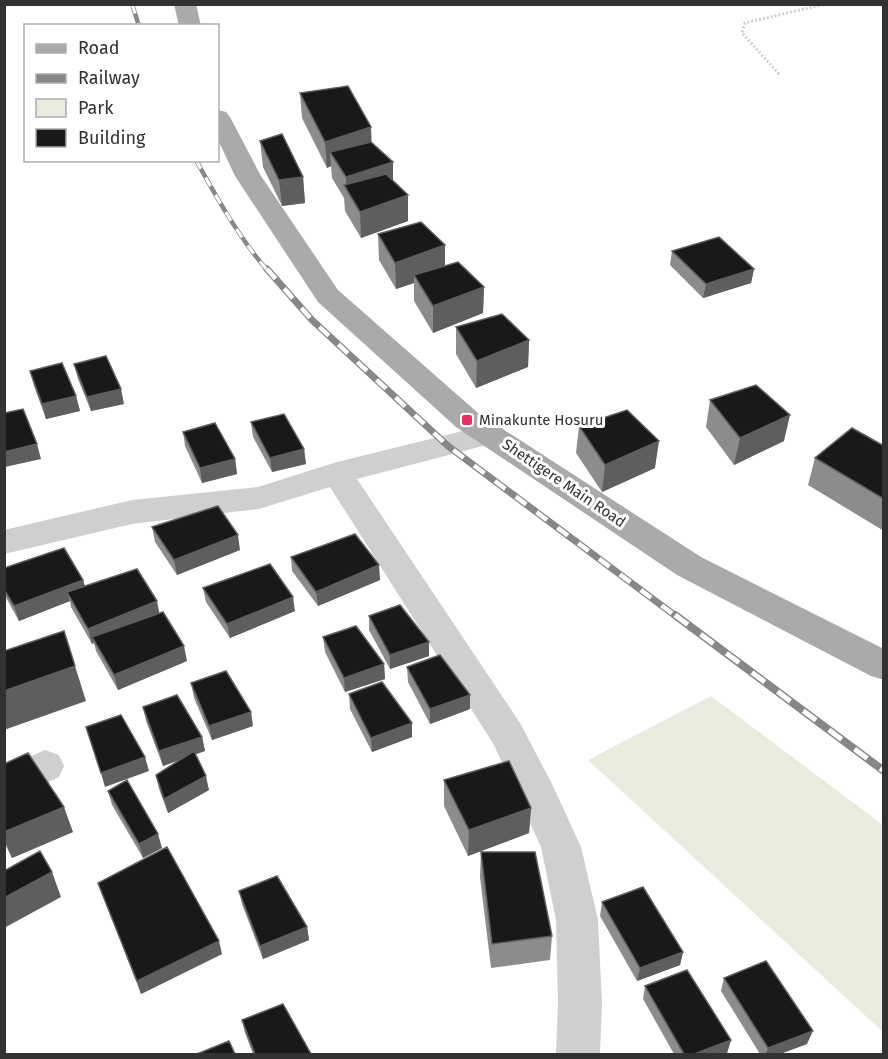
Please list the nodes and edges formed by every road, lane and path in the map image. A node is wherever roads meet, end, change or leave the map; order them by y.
1 (185, 4) edge
2 (825, 4) edge
3 (190, 24) edge
4 (780, 74) dead end
5 (219, 119) edge
6 (490, 434) junction
7 (337, 473) junction
8 (4, 542) edge
9 (884, 666) edge
10 (45, 766) dead end
11 (4, 787) edge
12 (578, 1054) edge

1 - 3 main road
2 - 4 path
5 - 6 main road, Shettigere Main Road
6 - 7 street
6 - 9 main road, Shettigere Main Road
7 - 8 street
7 - 12 street
10 - 11 street

